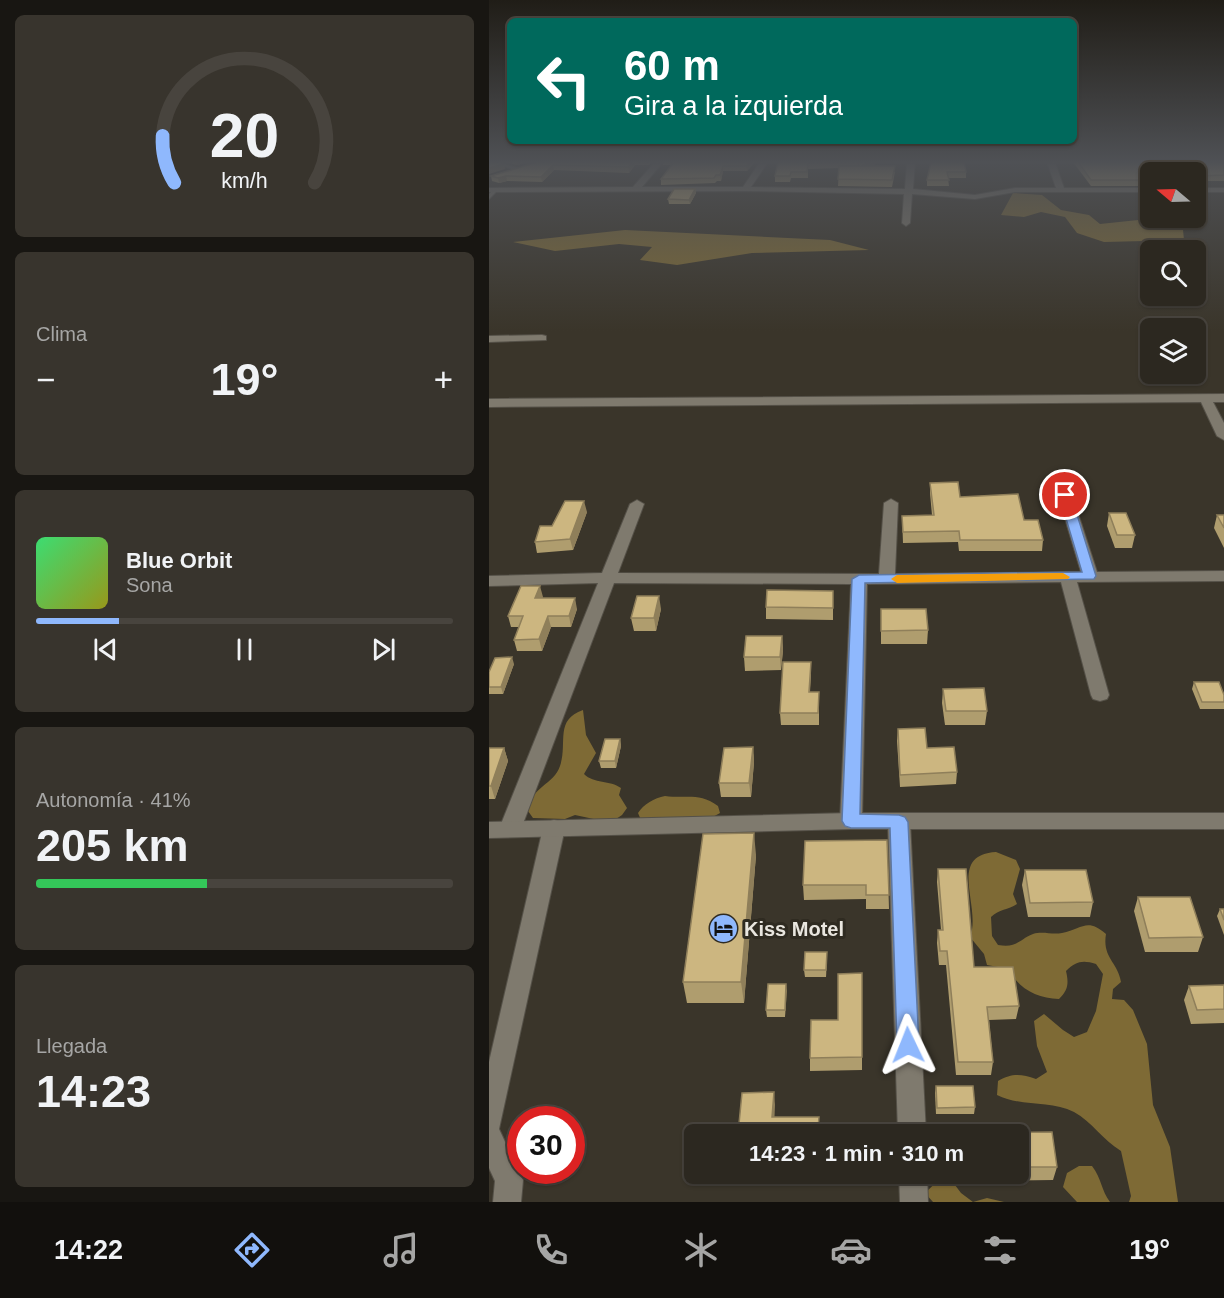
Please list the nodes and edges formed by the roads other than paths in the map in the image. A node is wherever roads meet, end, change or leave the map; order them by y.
1 (906, 218) edge
2 (906, 223) dead end
3 (542, 338) dead end
4 (489, 339) edge
5 (1205, 398) junction
6 (1224, 398) edge
7 (489, 403) edge
8 (1224, 436) edge
9 (1065, 495) dead end
10 (891, 503) dead end
11 (637, 504) dead end
12 (1068, 576) junction
13 (1090, 576) junction
14 (1224, 576) edge
15 (606, 578) junction
16 (859, 579) junction
17 (887, 579) junction
18 (489, 581) edge
19 (1100, 695) dead end
20 (1224, 820) edge
21 (851, 821) junction
22 (899, 822) junction
23 (554, 828) junction
24 (500, 830) edge
25 (489, 1121) edge
26 (912, 1124) edge
27 (489, 1137) edge
28 (913, 1184) edge
29 (507, 1202) edge
30 (914, 1202) edge

1 - 2 street
3 - 4 street
5 - 6 street
5 - 7 street
5 - 8 street
9 - 13 street
10 - 17 street
11 - 15 street
12 - 13 street
12 - 17 street
12 - 19 street
13 - 14 street
15 - 16 street
15 - 18 street
15 - 24 street
16 - 17 street
16 - 21 street
20 - 22 street
21 - 22 street
21 - 23 street
22 - 26 street
23 - 24 street
23 - 25 street
27 - 29 street
28 - 30 street

